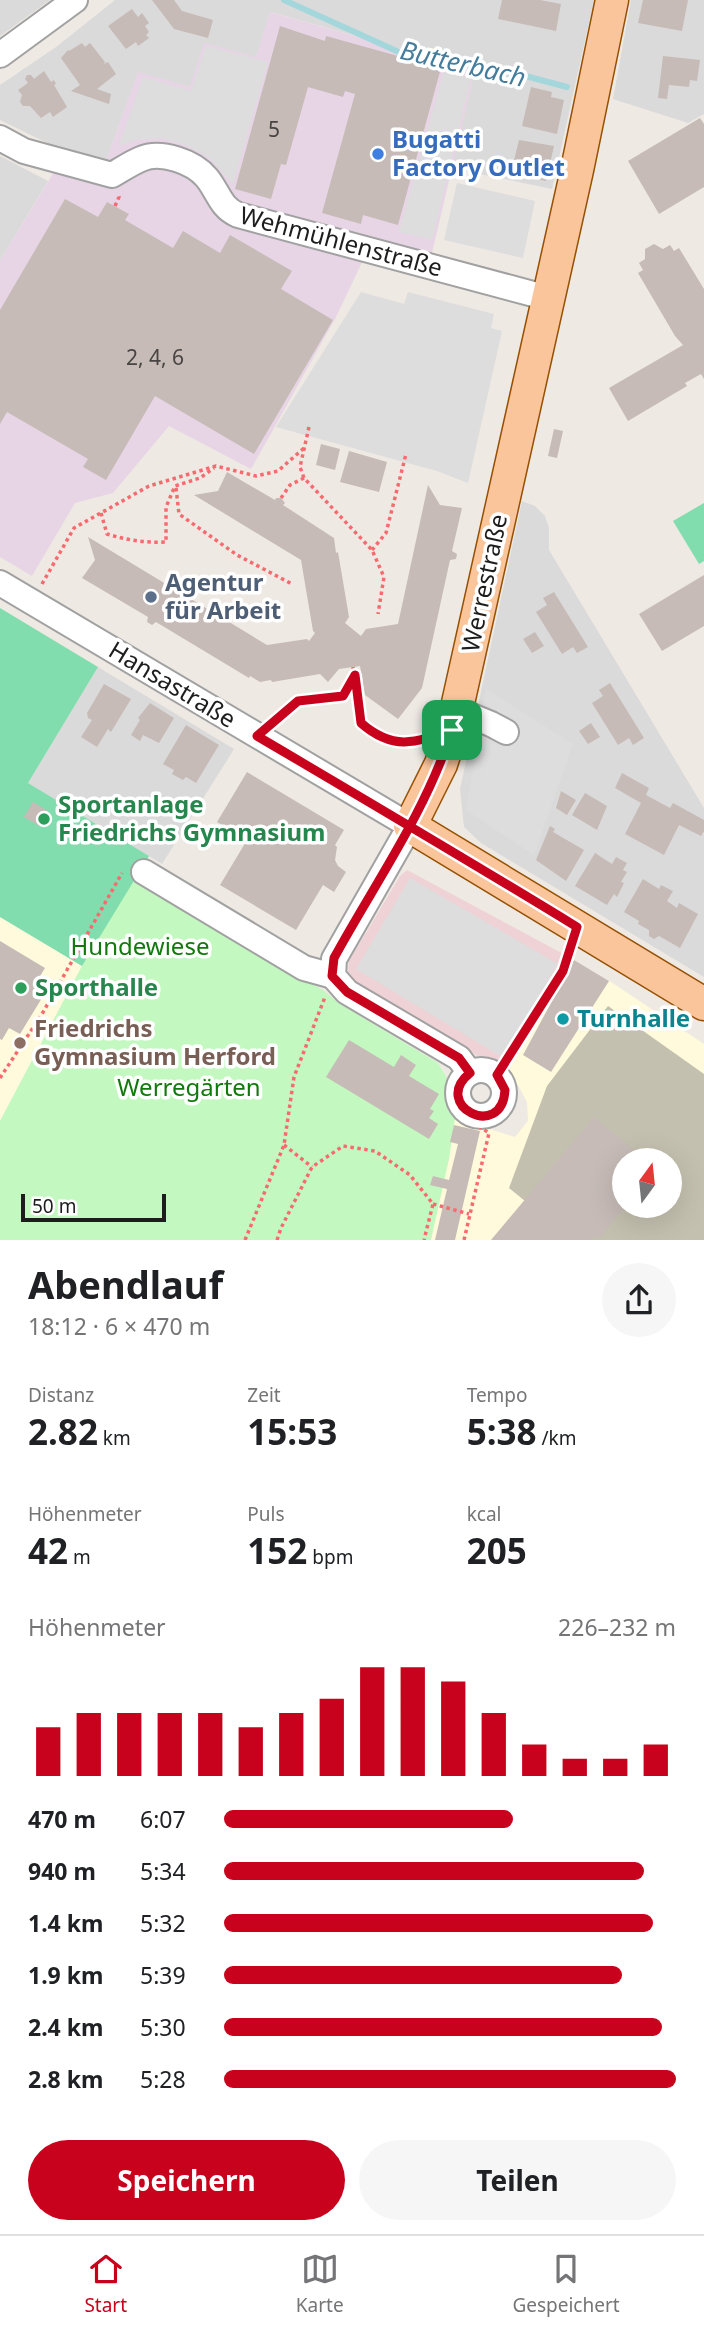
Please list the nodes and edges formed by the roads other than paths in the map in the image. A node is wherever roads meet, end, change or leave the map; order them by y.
1 (75, 0) edge
2 (612, 0) edge
3 (0, 55) edge
4 (0, 138) edge
5 (548, 298) junction
6 (0, 583) edge
7 (454, 720) junction
8 (506, 732) dead end
9 (410, 826) junction
10 (144, 872) road end
11 (332, 976) junction
12 (704, 1004) edge
13 (470, 1073) junction

1 - 3 street
2 - 5 main road, Werrestraße
4 - 5 street, Wehmühlenstraße
5 - 7 main road, Werrestraße
6 - 9 street, Hansastraße
7 - 8 street
7 - 9 main road, Werrestraße
9 - 11 street, Werrestraße
9 - 12 main road, Hansastraße
10 - 11 street
11 - 13 street
13 - 13 street

